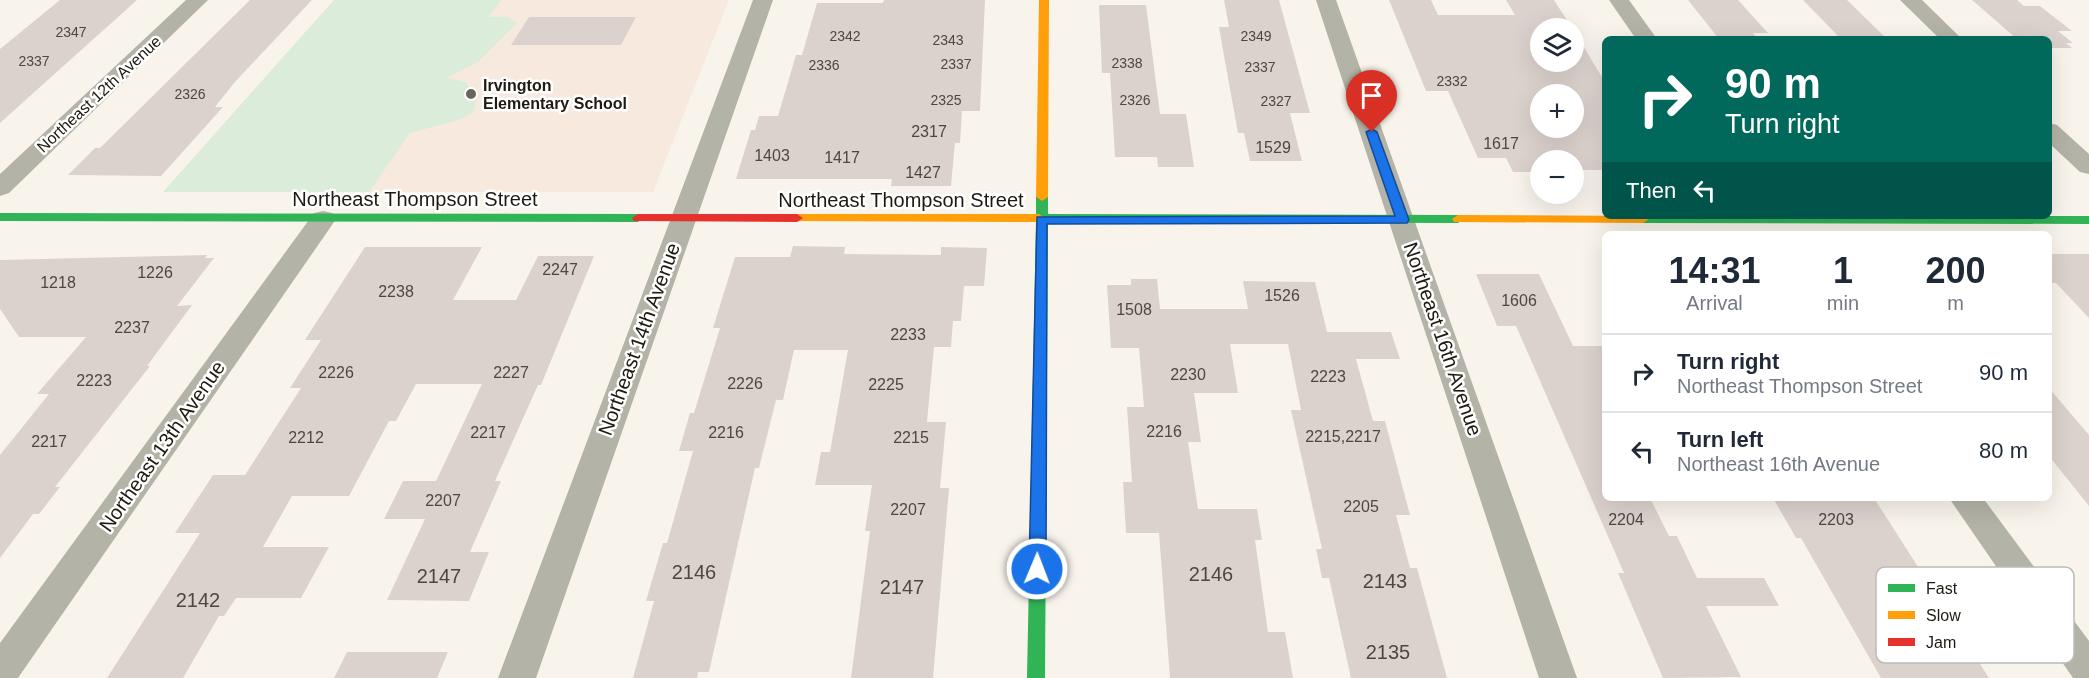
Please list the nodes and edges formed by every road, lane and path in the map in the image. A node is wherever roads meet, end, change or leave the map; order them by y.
1 (198, 0) edge
2 (763, 0) edge
3 (1044, 0) edge
4 (1326, 0) edge
5 (1619, 0) edge
6 (1910, 0) edge
7 (1645, 36) edge
8 (1949, 36) edge
9 (2052, 133) edge
10 (2089, 167) edge
11 (0, 188) edge
12 (0, 217) edge
13 (323, 219) junction
14 (682, 219) junction
15 (1602, 219) edge
16 (1931, 219) edge
17 (1041, 220) junction
18 (1403, 220) junction
19 (2089, 220) edge
20 (1967, 501) edge
21 (2014, 567) edge
22 (2074, 650) edge
23 (2089, 671) edge
24 (0, 673) edge
25 (518, 678) edge
26 (1036, 678) edge
27 (1558, 678) edge

1 - 11 street, Northeast 12th Avenue
2 - 14 street, Northeast 14th Avenue
3 - 17 street
4 - 18 street, Northeast 16th Avenue
5 - 7 street
6 - 8 street
9 - 10 street
12 - 13 street, Northeast Thompson Street
13 - 14 street, Northeast Thompson Street
13 - 24 street, Northeast 13th Avenue
14 - 17 street, Northeast Thompson Street
14 - 25 street, Northeast 14th Avenue
15 - 18 street, Northeast Thompson Street
16 - 19 street, Northeast Thompson Street
17 - 18 street, Northeast Thompson Street
17 - 26 street
18 - 27 street, Northeast 16th Avenue
20 - 21 street
22 - 23 street

